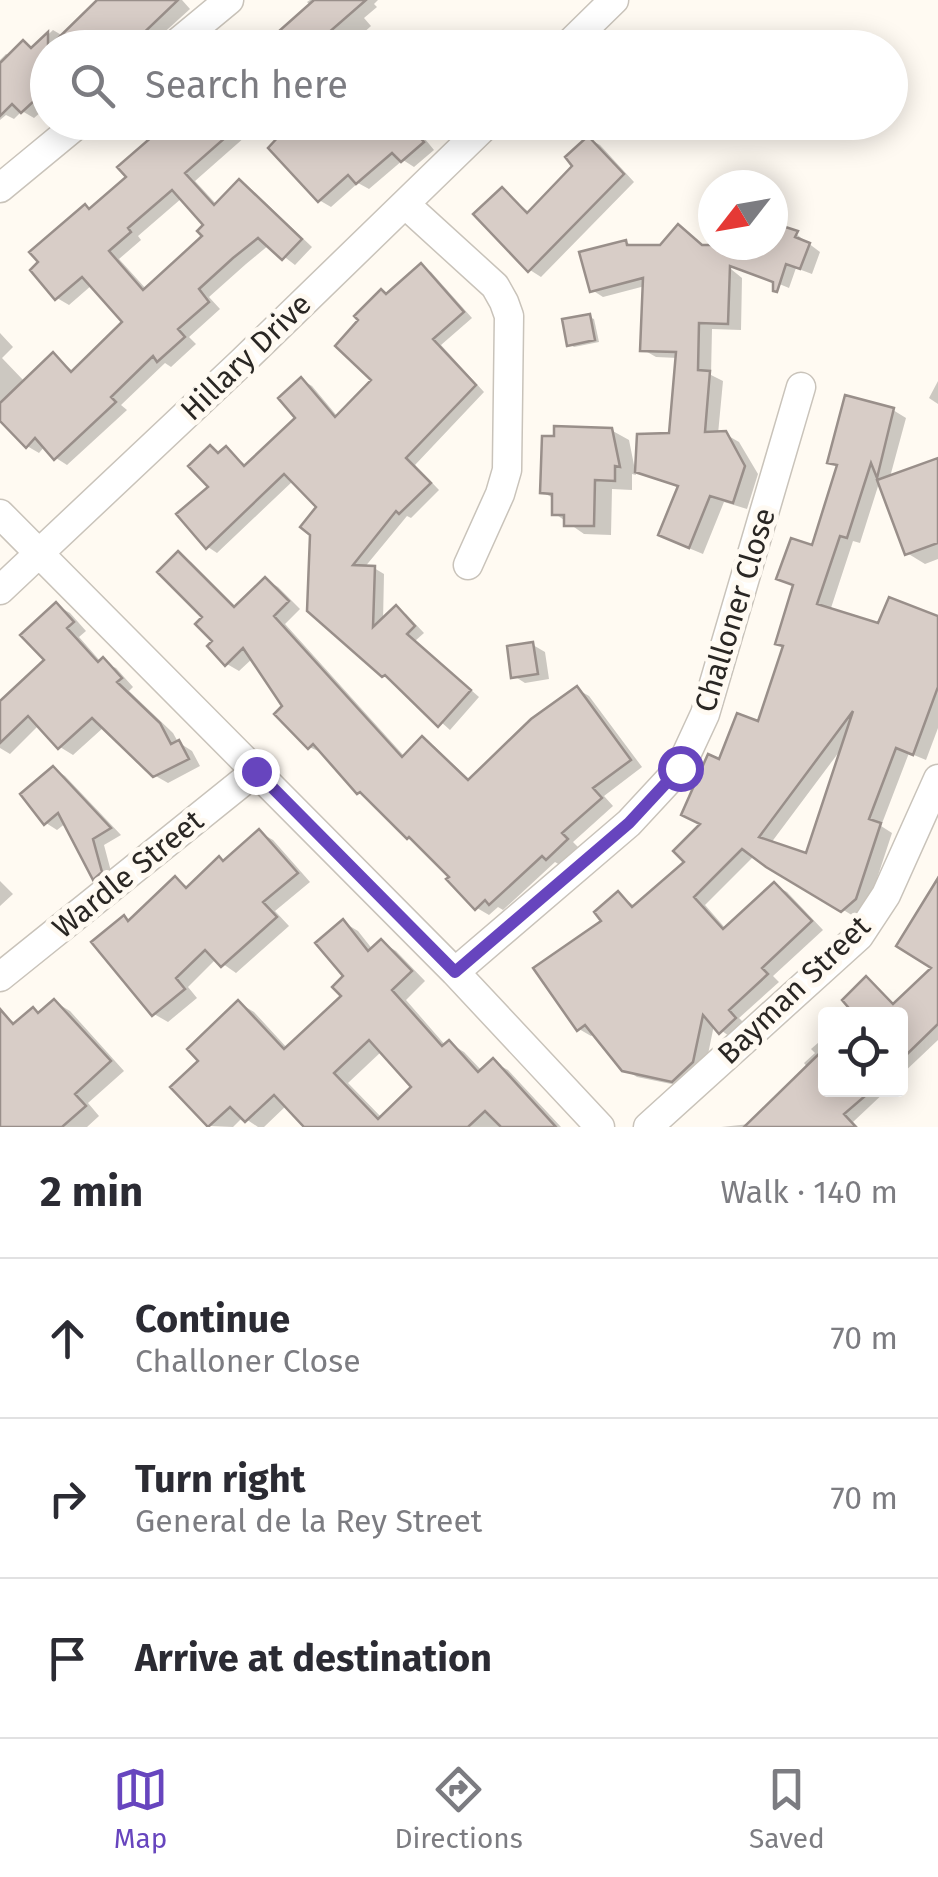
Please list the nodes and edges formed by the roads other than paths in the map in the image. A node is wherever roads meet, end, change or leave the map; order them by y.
1 (229, 0) edge
2 (614, 0) edge
3 (193, 30) edge
4 (583, 30) edge
5 (58, 140) edge
6 (470, 140) edge
7 (0, 188) edge
8 (406, 204) junction
9 (801, 387) dead end
10 (0, 514) edge
11 (38, 554) junction
12 (468, 565) dead end
13 (0, 590) edge
14 (256, 771) junction
15 (938, 778) edge
16 (455, 972) junction
17 (0, 977) edge
18 (600, 1127) edge
19 (648, 1127) edge

1 - 3 street
2 - 4 street
5 - 7 street
6 - 8 street, Hillary Drive
8 - 11 street, Hillary Drive
8 - 12 street
9 - 16 street, Challoner Close
10 - 11 street
11 - 13 street, Hillary Drive
11 - 14 street
14 - 16 street
14 - 17 street, Wardle Street
15 - 19 street, Bayman Street
16 - 18 street

